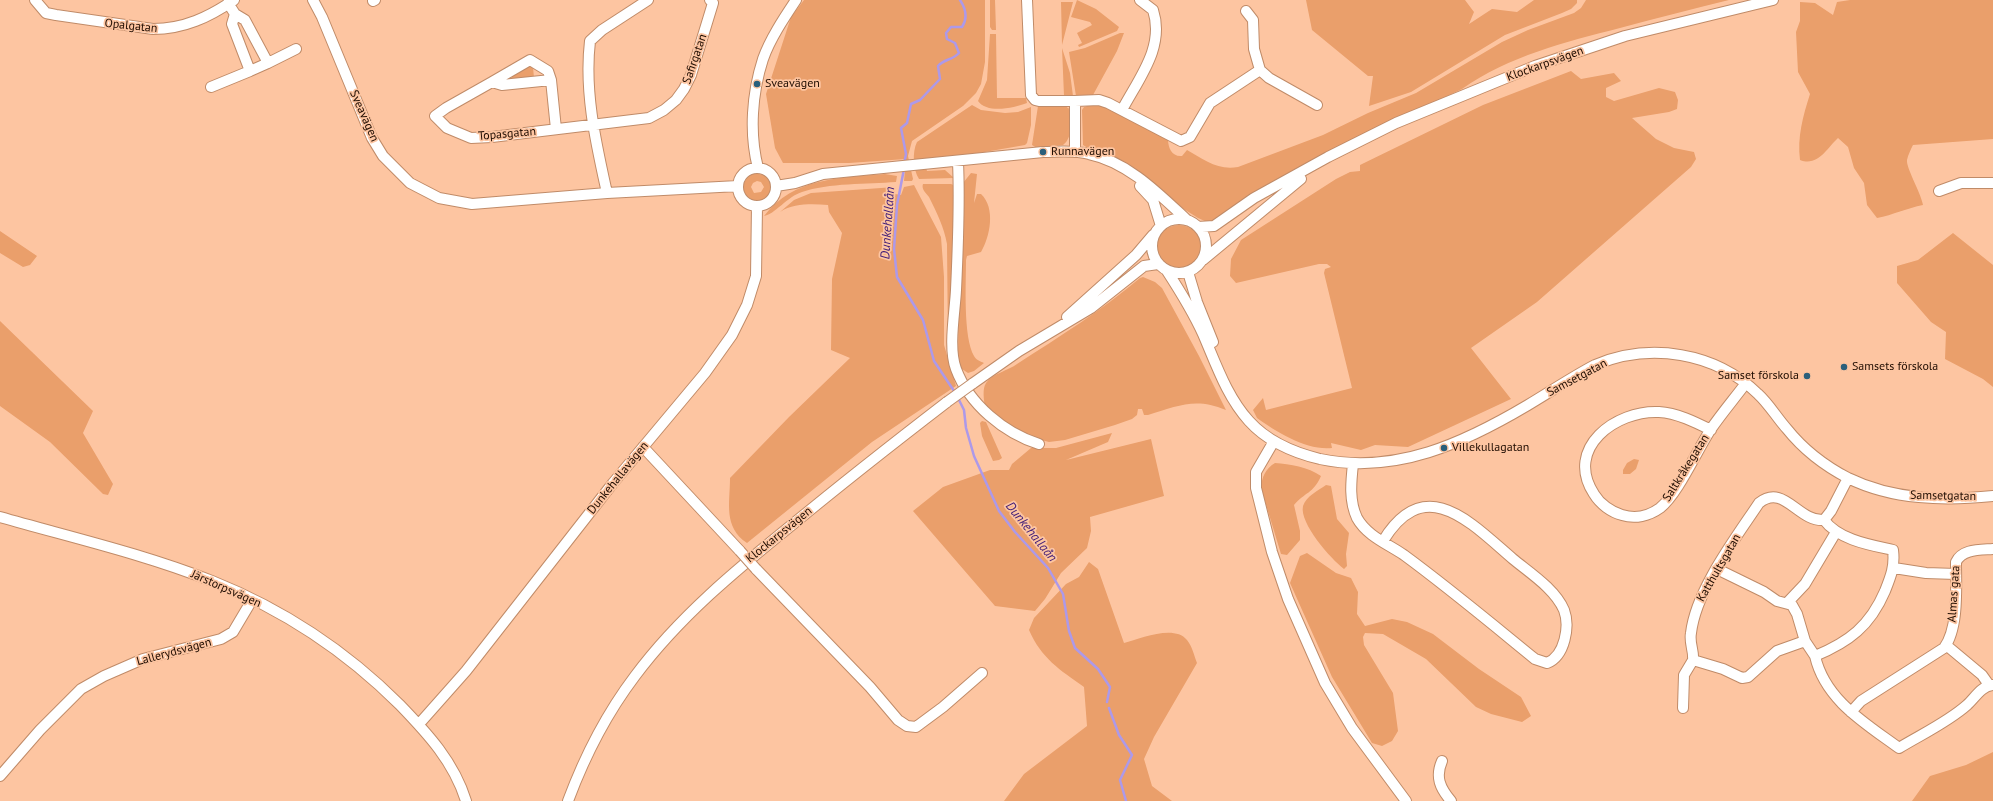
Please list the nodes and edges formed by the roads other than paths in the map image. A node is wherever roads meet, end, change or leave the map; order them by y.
1 (35, 0) edge
2 (312, 0) edge
3 (648, 0) edge
4 (710, 0) edge
5 (796, 0) edge
6 (1027, 0) edge
7 (1140, 0) edge
8 (1773, 0) edge
9 (231, 2) edge
10 (1246, 11) dead end
11 (235, 14) junction
12 (296, 48) dead end
13 (268, 63) junction
14 (1260, 70) junction
15 (250, 71) junction
16 (551, 80) junction
17 (492, 82) junction
18 (211, 87) dead end
19 (1075, 101) junction
20 (1318, 105) dead end
21 (1122, 110) junction
22 (592, 125) junction
23 (556, 130) junction
24 (1075, 152) junction
25 (1088, 153) junction
26 (1328, 157) junction
27 (958, 162) junction
28 (758, 168) junction
29 (1993, 183) edge
30 (738, 186) junction
31 (776, 186) junction
32 (1939, 191) dead end
33 (607, 193) junction
34 (757, 206) junction
35 (1187, 220) junction
36 (1198, 227) junction
37 (1158, 229) junction
38 (1202, 261) junction
39 (1158, 264) junction
40 (1167, 271) junction
41 (1188, 272) junction
42 (1055, 328) junction
43 (1746, 383) junction
44 (1227, 388) junction
45 (1711, 430) junction
46 (1274, 441) junction
47 (1039, 444) dead end
48 (643, 447) junction
49 (1353, 464) junction
50 (1848, 478) junction
51 (1993, 496) edge
52 (0, 517) edge
53 (1824, 520) junction
54 (1836, 532) junction
55 (1383, 541) junction
56 (1993, 548) edge
57 (1894, 568) junction
58 (1717, 569) junction
59 (1956, 574) junction
60 (252, 600) junction
61 (1786, 603) junction
62 (1805, 641) junction
63 (1946, 645) junction
64 (1815, 656) junction
65 (1693, 660) junction
66 (982, 673) dead end
67 (1991, 685) edge
68 (1683, 708) dead end
69 (1851, 712) junction
70 (419, 724) junction
71 (1442, 761) dead end
72 (0, 776) edge
73 (466, 801) edge
74 (568, 801) edge
75 (1406, 801) edge
76 (1451, 801) edge

1 - 9 street, Opalgatan
2 - 33 street, Sveavägen
3 - 22 street
4 - 22 street, Safirgatan
5 - 28 street
6 - 19 street
7 - 21 street
8 - 26 street, Klockarpsvägen
9 - 11 street, Opalgatan
10 - 14 street
11 - 13 street, Opalgatan
11 - 15 street
12 - 13 street
13 - 15 street
14 - 20 street
14 - 21 street
15 - 18 street
16 - 17 street
16 - 17 street, Topasgatan
16 - 23 street
17 - 23 street, Topasgatan
19 - 21 street
19 - 24 street
22 - 23 street, Topasgatan
22 - 33 street
24 - 25 street
24 - 27 street
25 - 35 street
25 - 37 street
26 - 36 street
26 - 38 street
27 - 31 street
27 - 47 street
28 - 30 street
28 - 31 street
29 - 32 street
30 - 33 street, Sveavägen
30 - 34 street
31 - 34 street
34 - 48 street, Dunkehallavägen
35 - 36 street
35 - 37 street
36 - 38 street
37 - 39 street
37 - 42 street
38 - 41 street
39 - 40 street
39 - 42 street
40 - 41 street
40 - 44 street
41 - 44 street
42 - 74 street, Klockarpsvägen, bridge
43 - 45 street, Saltkråkegatan
43 - 49 street, Samsetgatan
43 - 50 street, Samsetgatan
44 - 46 street, Samsetgatan
45 - 45 street, Saltkråkegatan
46 - 49 street, Samsetgatan
46 - 75 street
48 - 66 street, bridge
48 - 70 street, Dunkehallavägen
49 - 55 street
50 - 51 street, Samsetgatan
50 - 53 street
52 - 60 street, Järstorpsvägen
53 - 54 street
53 - 58 street, Katthultsgatan
54 - 57 street
54 - 61 street
55 - 55 street
56 - 59 street, Almas gata
57 - 59 street
57 - 64 street
58 - 61 street
58 - 65 street, Katthultsgatan
59 - 63 street, Almas gata
60 - 70 street, Järstorpsvägen
60 - 72 street, Lallerydsvägen
61 - 62 street
62 - 64 street
62 - 65 street
63 - 67 street
63 - 69 street
64 - 69 street
65 - 68 street
67 - 69 street
70 - 73 street, Järstorpsvägen
71 - 76 street

